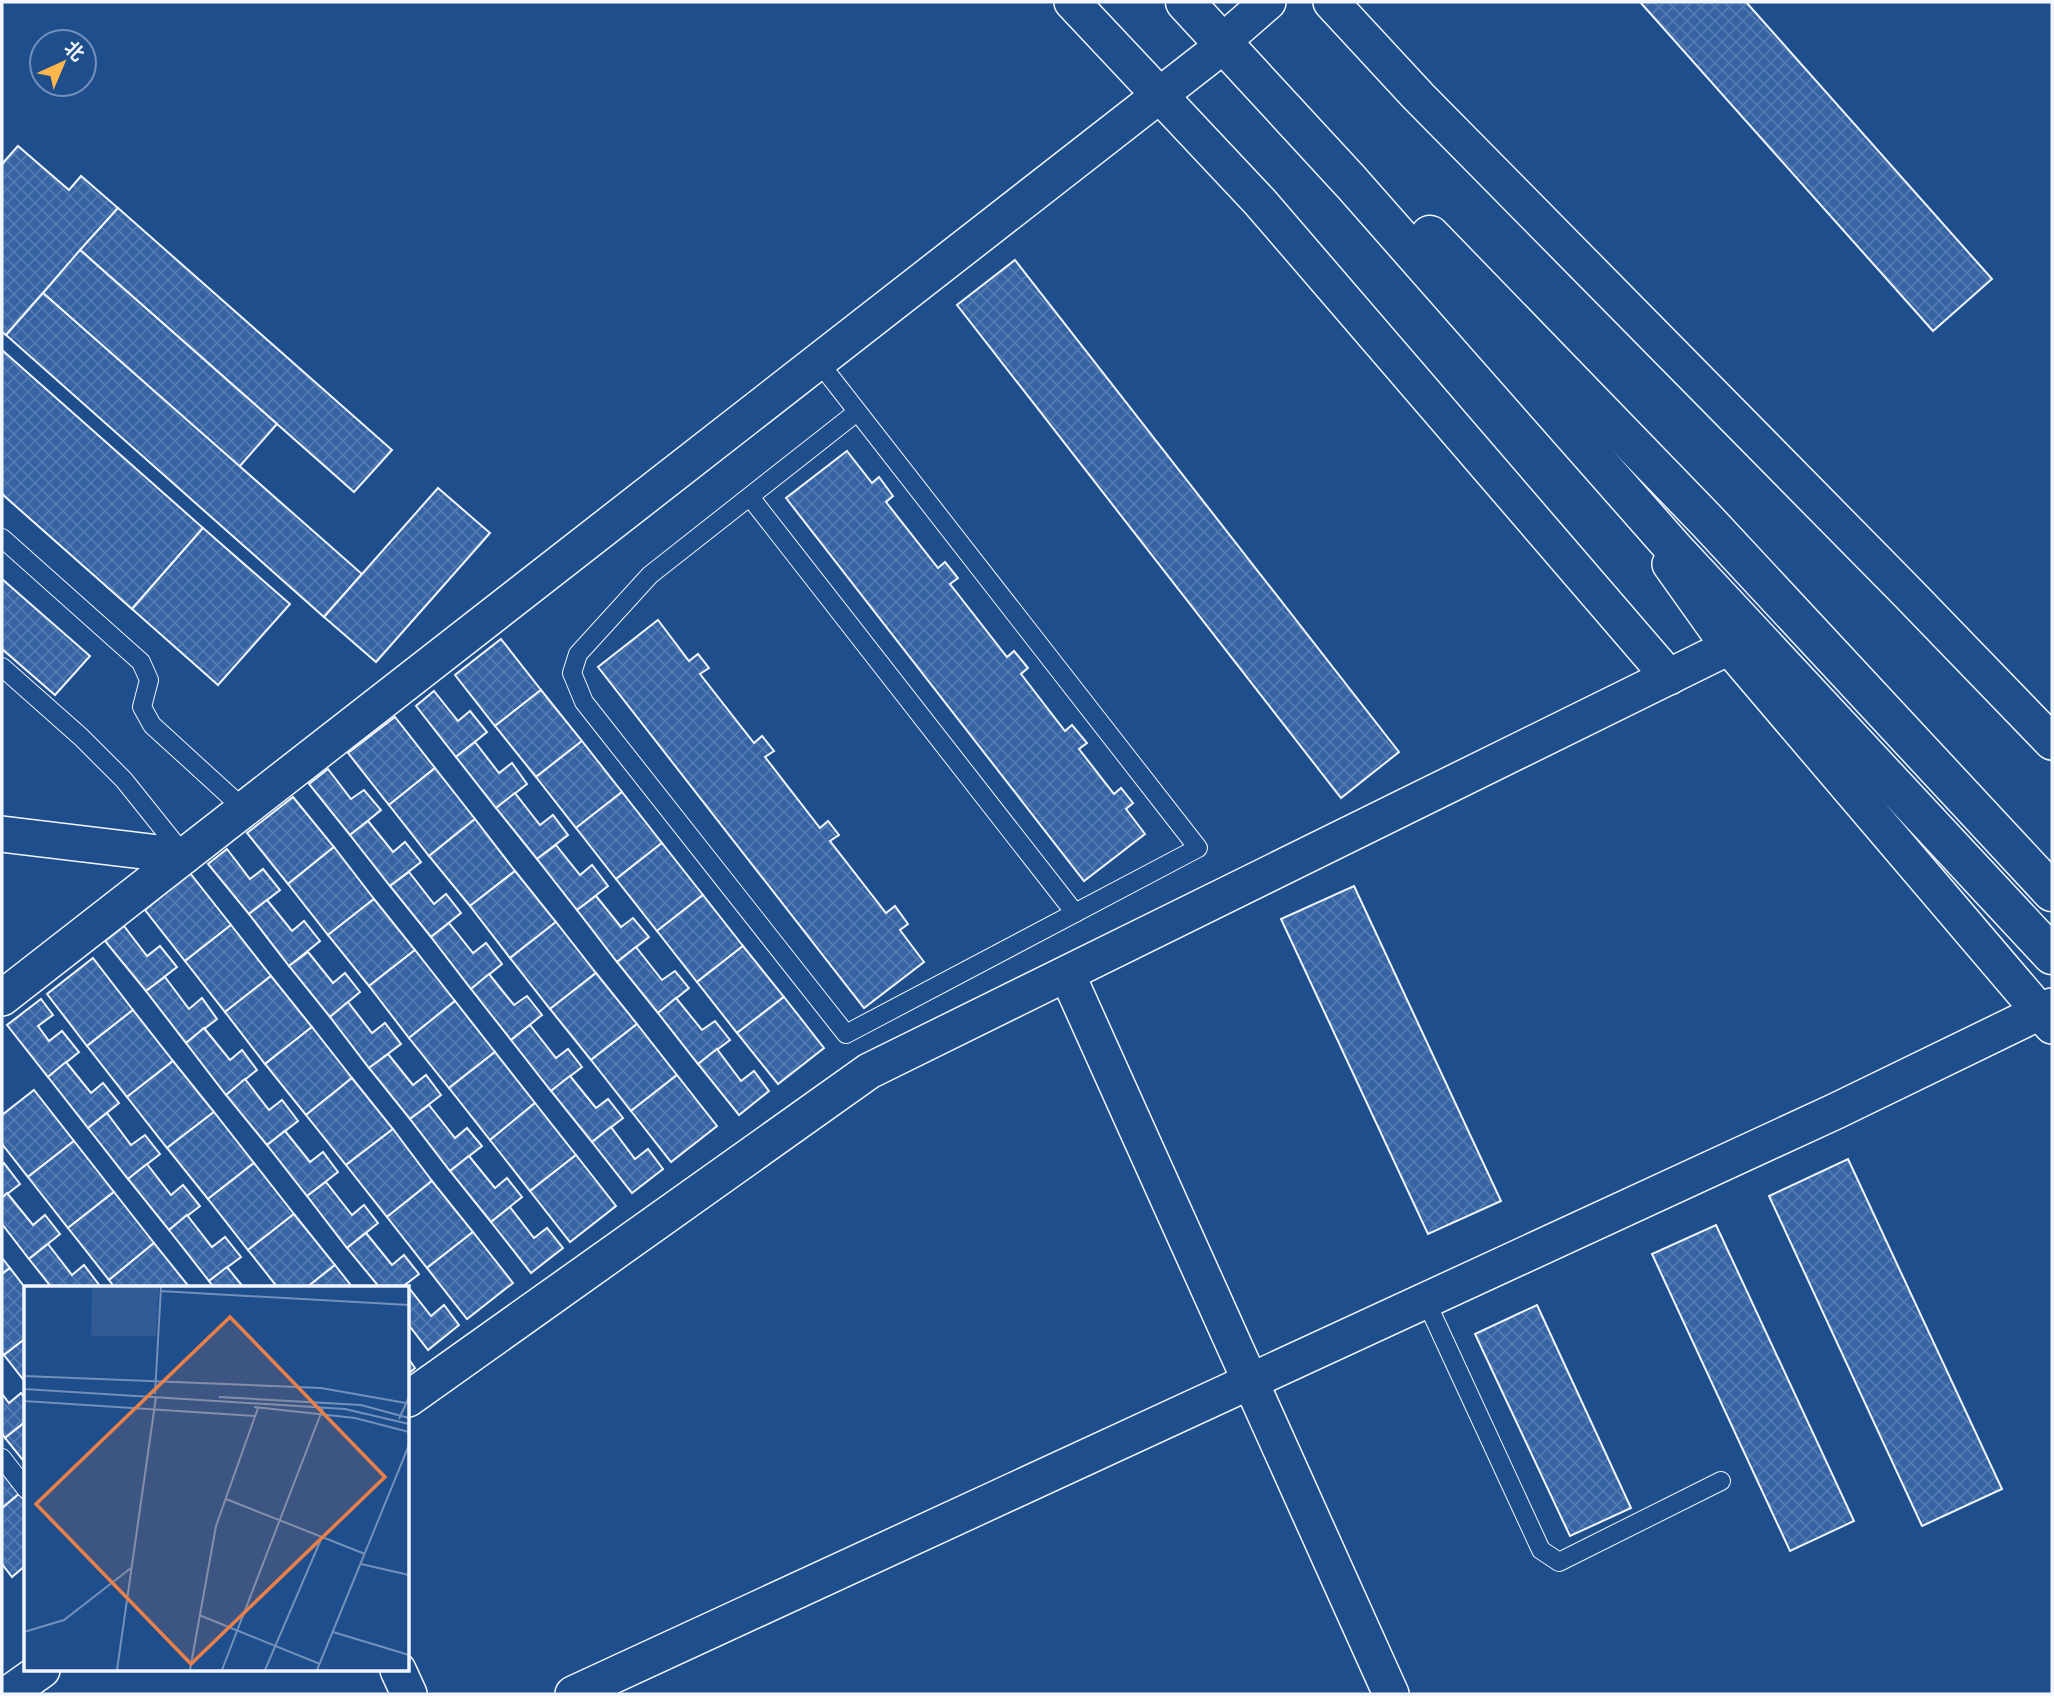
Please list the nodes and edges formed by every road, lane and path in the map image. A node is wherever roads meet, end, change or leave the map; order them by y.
1 (1072, 2) edge
2 (1185, 2) edge
3 (1268, 2) edge
4 (1331, 2) edge
5 (1225, 25) edge
6 (1160, 96) junction
7 (818, 362) junction
8 (858, 412) junction
9 (1595, 458) junction
10 (750, 497) junction
11 (2, 538) edge
12 (1729, 647) junction
13 (2, 667) edge
14 (1669, 677) junction
15 (2052, 742) edge
16 (244, 809) junction
17 (2, 834) edge
18 (184, 856) junction
19 (2052, 892) edge
20 (1075, 913) junction
21 (2052, 955) edge
22 (1067, 974) junction
23 (2, 998) edge
24 (2048, 1014) edge
25 (1426, 1301) junction
26 (1251, 1382) junction
27 (410, 1398) edge
28 (2, 1458) edge
29 (1721, 1481) dead end
30 (24, 1486) edge
31 (399, 1672) edge
32 (36, 1678) edge
33 (8, 1694) edge
34 (409, 1694) edge
35 (573, 1694) edge
36 (1391, 1694) edge

1 - 6 street
2 - 5 main road
3 - 5 street
4 - 15 street
5 - 6 street
5 - 9 main road
5 - 19 main road
6 - 7 street
6 - 14 street
7 - 8 lane
7 - 16 street
8 - 10 lane
8 - 20 lane
9 - 12 street
9 - 21 main road
10 - 20 lane
10 - 20 lane
11 - 16 lane
12 - 14 street
12 - 24 street
13 - 18 lane
14 - 22 street
16 - 18 street
17 - 18 street
18 - 23 street
22 - 26 street
22 - 27 street
24 - 25 street
25 - 26 street
25 - 29 lane
26 - 35 street
26 - 36 street
28 - 30 lane
31 - 34 street
32 - 33 street

